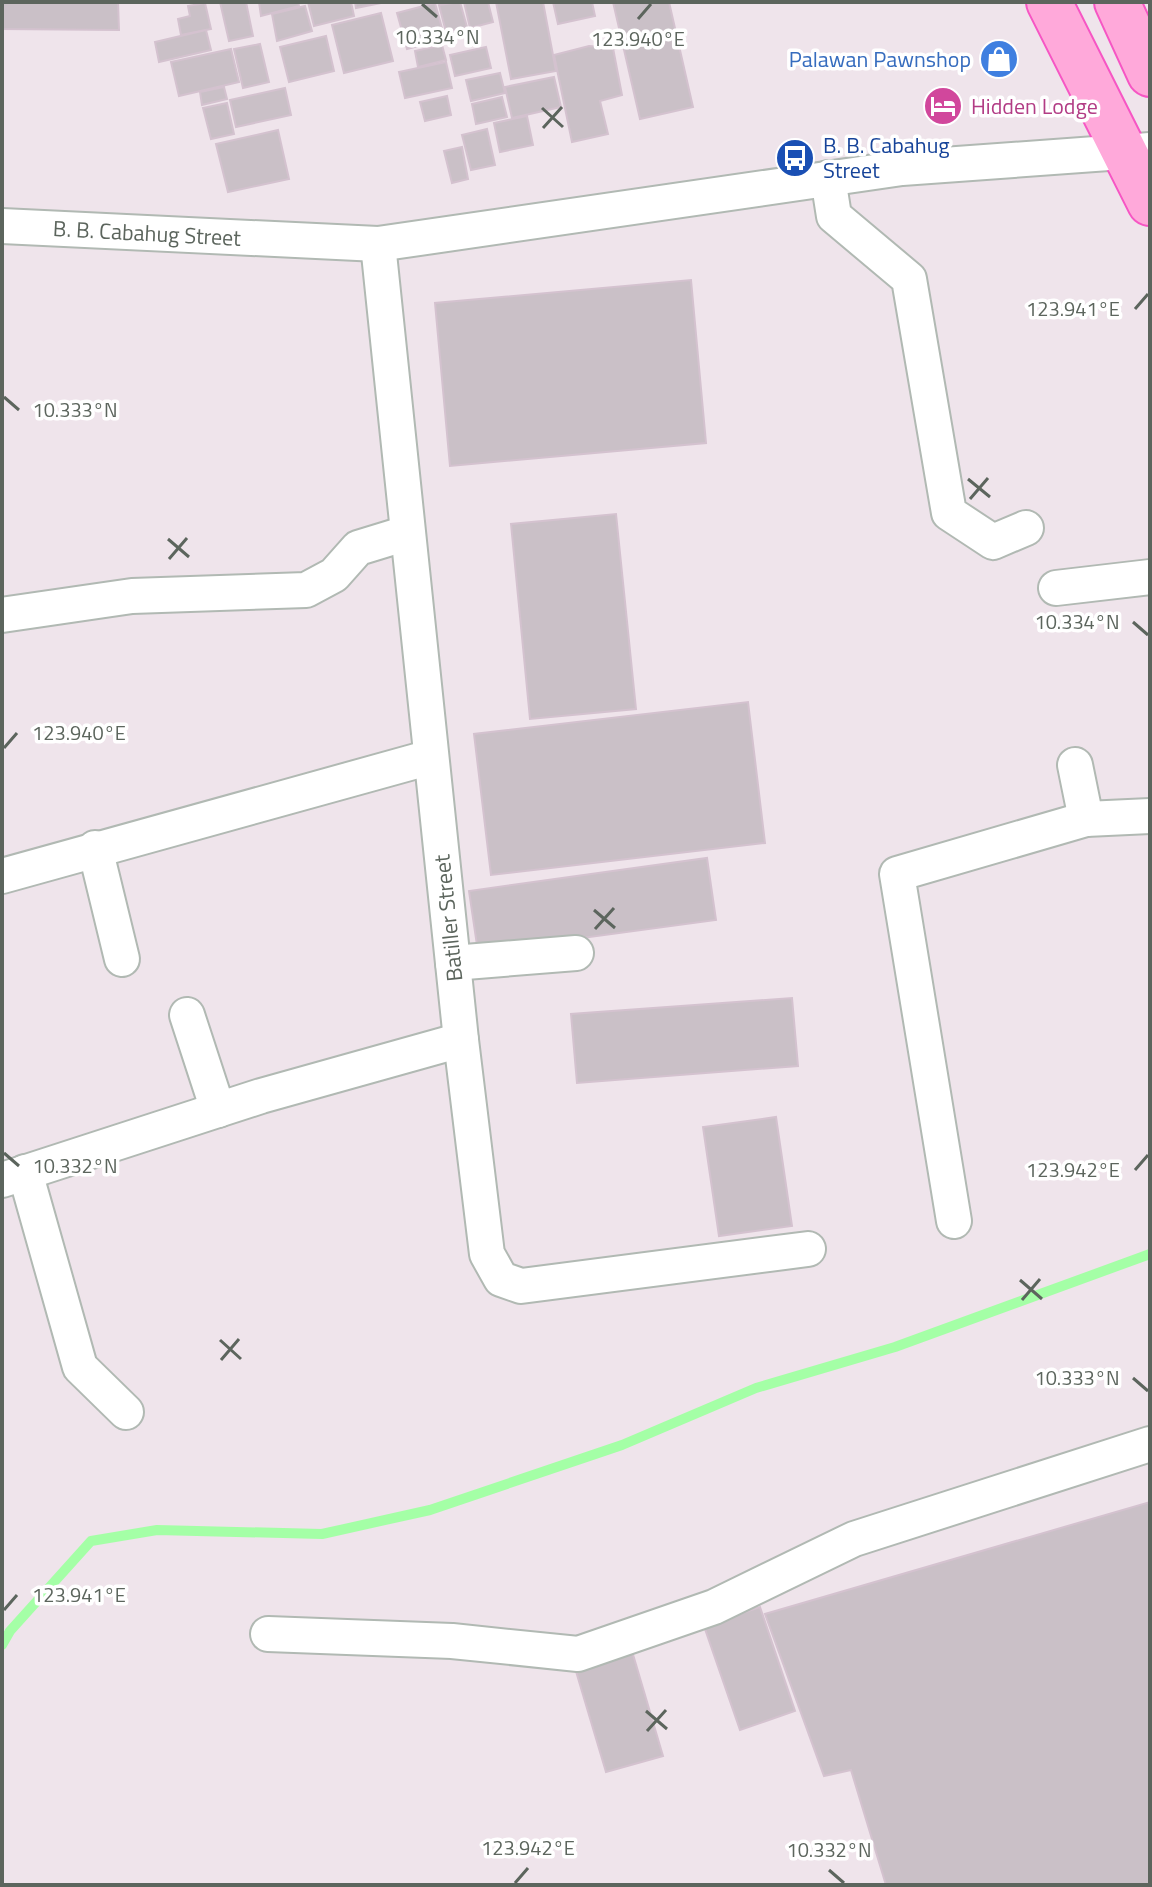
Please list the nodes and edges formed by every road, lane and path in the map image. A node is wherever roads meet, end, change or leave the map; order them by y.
1 (1049, 2) edge
2 (1117, 2) edge
3 (1150, 74) edge
4 (1138, 152) edge
5 (828, 178) junction
6 (1150, 203) edge
7 (2, 226) edge
8 (378, 244) junction
9 (1026, 528) dead end
10 (407, 533) junction
11 (1150, 577) edge
12 (1056, 588) dead end
13 (2, 615) edge
14 (431, 757) junction
15 (1075, 765) dead end
16 (1150, 816) edge
17 (1086, 819) junction
18 (95, 848) junction
19 (2, 876) edge
20 (576, 953) dead end
21 (122, 959) dead end
22 (453, 963) junction
23 (187, 1015) dead end
24 (461, 1040) junction
25 (218, 1110) junction
26 (13, 1176) edge
27 (954, 1221) dead end
28 (808, 1249) dead end
29 (126, 1412) dead end
30 (1150, 1444) edge
31 (268, 1634) dead end

1 - 4 main road
2 - 3 main road
4 - 5 street, B. B. Cabahug Street
4 - 6 main road
5 - 8 street, B. B. Cabahug Street
5 - 9 street
7 - 8 street, B. B. Cabahug Street
8 - 10 street, Batiller Street
10 - 13 street
10 - 14 street, Batiller Street
11 - 12 street
14 - 18 street
14 - 22 street, Batiller Street
15 - 17 street
16 - 17 street
17 - 27 street
18 - 19 street
18 - 21 street
20 - 22 street
22 - 24 street, Batiller Street
23 - 25 street
24 - 25 street
24 - 28 street, Batiller Street
25 - 26 street
26 - 29 street
30 - 31 street

